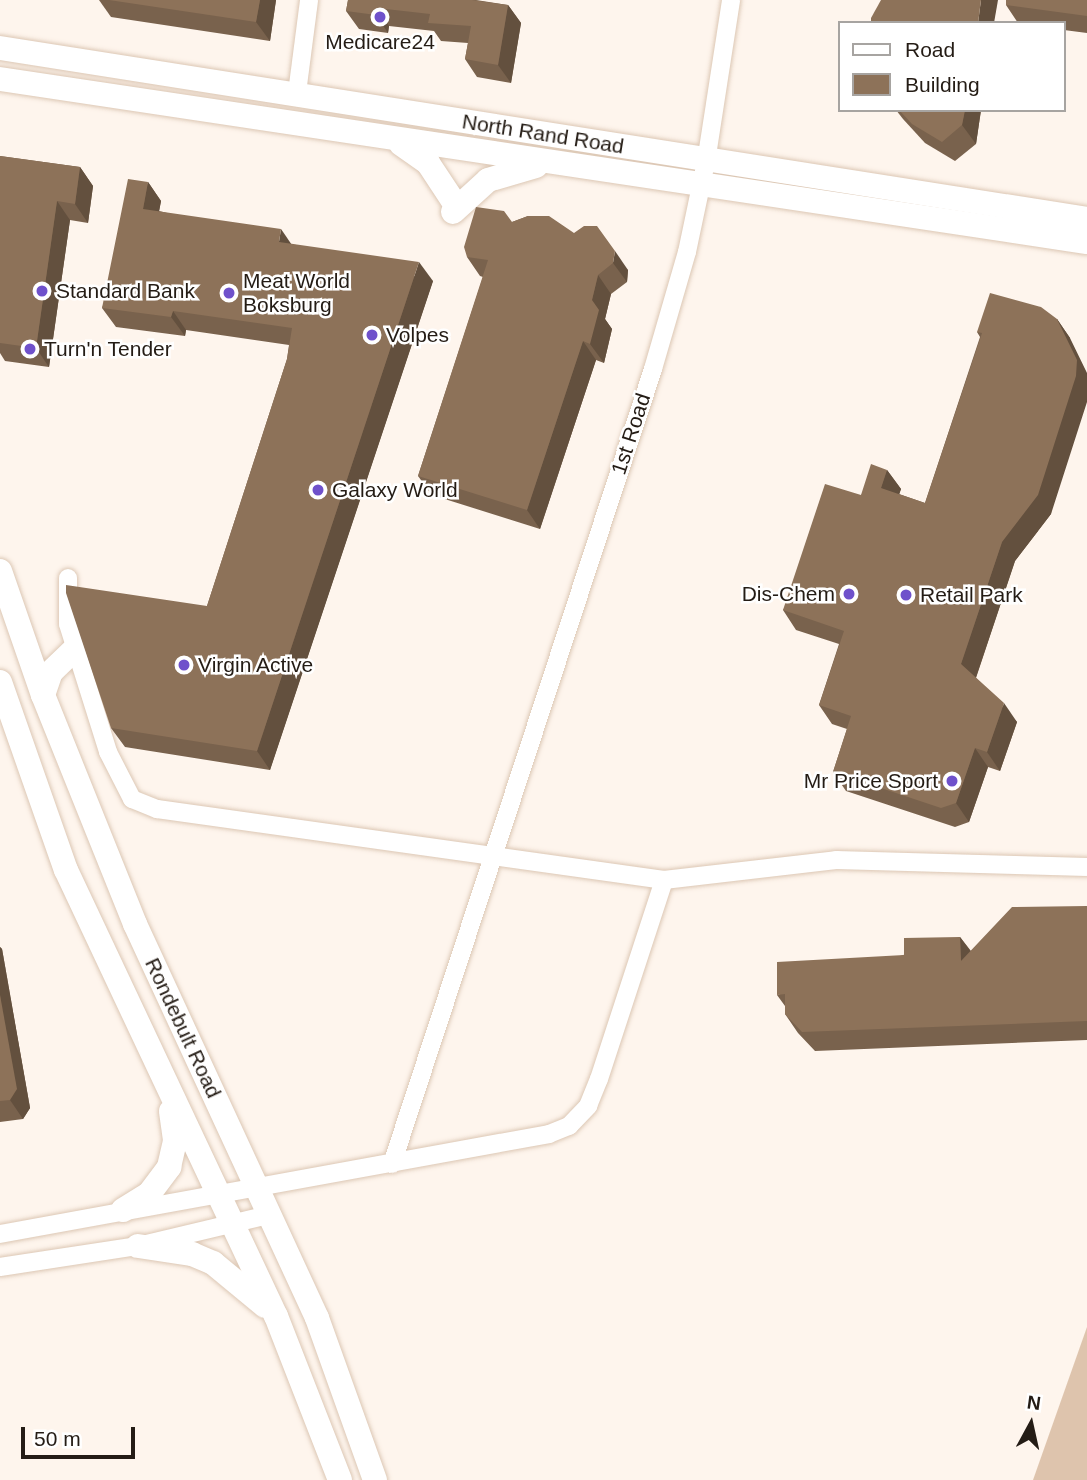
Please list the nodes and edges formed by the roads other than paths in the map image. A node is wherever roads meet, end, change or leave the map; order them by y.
1 (309, 0) edge
2 (731, 0) edge
3 (0, 48) edge
4 (0, 79) edge
5 (80, 91) junction
6 (0, 93) edge
7 (297, 93) junction
8 (393, 139) junction
9 (706, 162) junction
10 (543, 164) junction
11 (701, 186) junction
12 (1087, 219) edge
13 (1087, 242) edge
14 (0, 571) edge
15 (68, 578) dead end
16 (75, 649) junction
17 (0, 682) edge
18 (43, 695) junction
19 (0, 742) edge
20 (42, 805) junction
21 (489, 857) junction
22 (1087, 867) edge
23 (664, 880) junction
24 (167, 1090) junction
25 (392, 1164) junction
26 (256, 1186) junction
27 (221, 1194) junction
28 (123, 1210) junction
29 (268, 1215) junction
30 (234, 1224) junction
31 (0, 1234) edge
32 (138, 1246) junction
33 (0, 1267) edge
34 (276, 1316) junction
35 (340, 1480) edge
36 (375, 1480) edge

1 - 7 street
2 - 9 street, 1st Road
3 - 7 main road, North Rand Road
4 - 5 main road, North Rand Road
5 - 6 main road
5 - 8 main road, North Rand Road
7 - 9 main road, North Rand Road
8 - 10 main road, North Rand Road
8 - 10 main road
9 - 11 street, 1st Road
9 - 12 main road, North Rand Road
10 - 11 main road, North Rand Road
11 - 13 main road, North Rand Road
11 - 21 street, 1st Road
14 - 18 main road, Rondebult Road
15 - 16 street
16 - 18 main road
16 - 21 street
17 - 20 main road, Rondebult Road
18 - 26 main road, Rondebult Road
19 - 20 main road
20 - 24 main road, Rondebult Road
21 - 23 street
21 - 25 street, 1st Road
22 - 23 street
23 - 25 street
24 - 27 main road, Rondebult Road
24 - 28 main road
25 - 26 street
26 - 27 street
26 - 29 main road, Rondebult Road
27 - 28 street
27 - 30 main road, Rondebult Road
28 - 31 street
29 - 30 street
29 - 36 main road, Rondebult Road
30 - 32 street
30 - 34 main road, Rondebult Road
32 - 33 street
32 - 34 main road
34 - 35 main road, Rondebult Road

